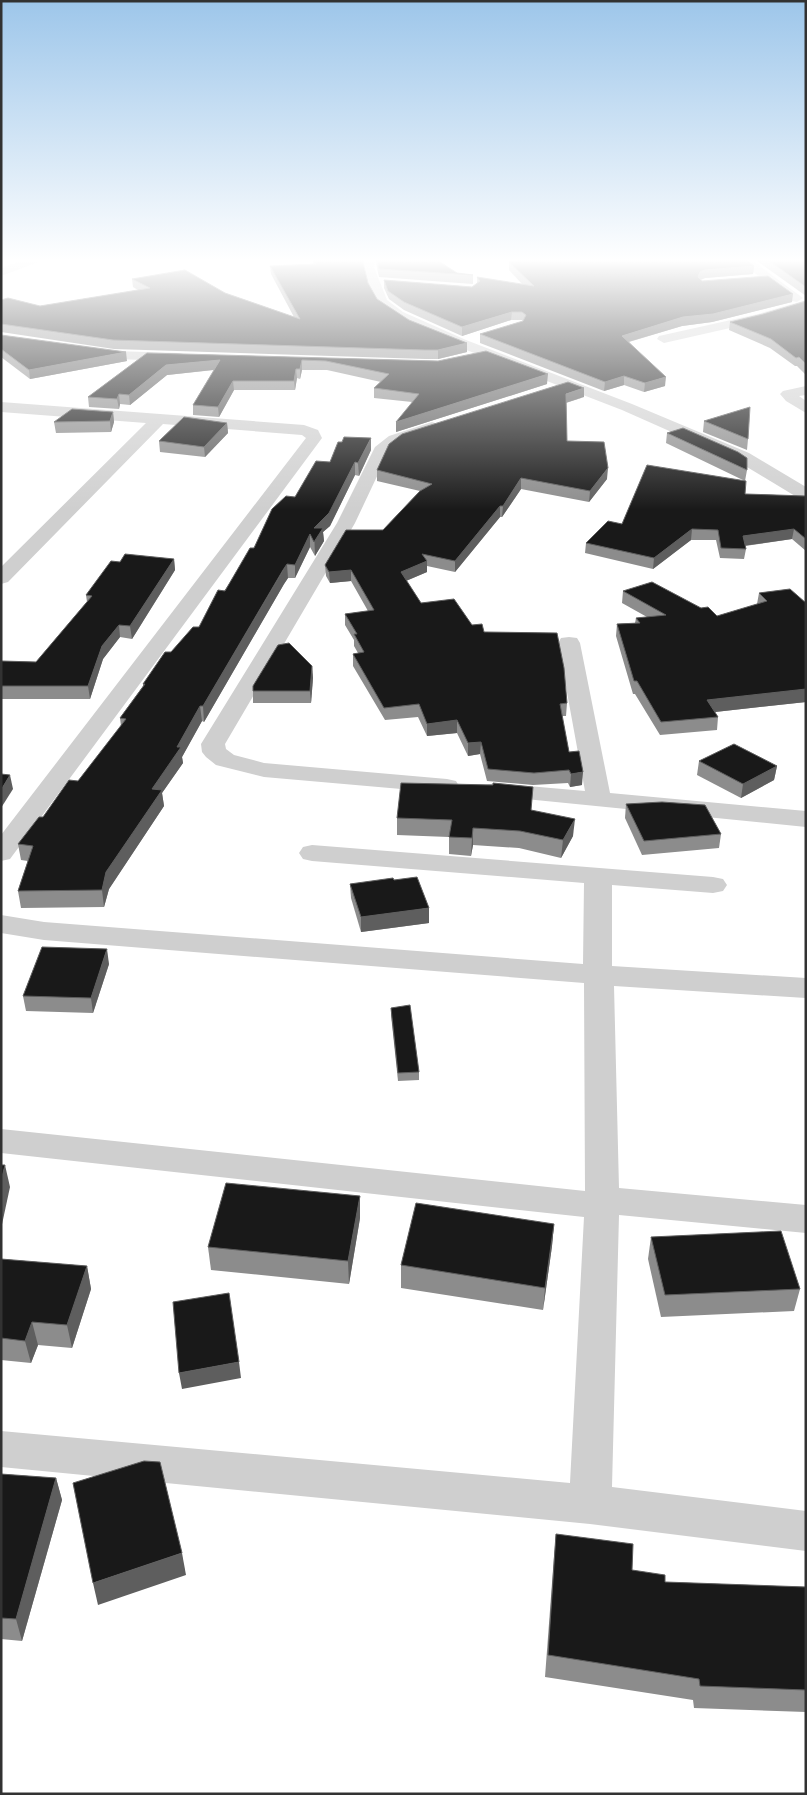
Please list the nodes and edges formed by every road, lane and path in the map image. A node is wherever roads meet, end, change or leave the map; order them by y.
1 (458, 342) edge
2 (465, 342) edge
3 (461, 343) junction
4 (78, 349) edge
5 (488, 353) junction
6 (189, 358) edge
7 (461, 360) edge
8 (567, 384) junction
9 (806, 390) edge
10 (539, 392) edge
11 (806, 408) edge
12 (4, 409) edge
13 (158, 420) junction
14 (454, 420) edge
15 (806, 495) edge
16 (1, 578) edge
17 (569, 643) dead end
18 (599, 799) junction
19 (806, 819) edge
20 (1, 853) edge
21 (312, 853) dead end
22 (598, 876) junction
23 (713, 885) dead end
24 (1, 924) edge
25 (597, 975) junction
26 (806, 988) edge
27 (1, 1141) edge
28 (602, 1203) junction
29 (806, 1219) edge
30 (1, 1450) edge
31 (590, 1504) junction
32 (806, 1531) edge

1 - 3 street
2 - 3 street
3 - 5 street
4 - 6 street
5 - 7 street
5 - 8 street
8 - 10 street
8 - 15 street
9 - 11 street
12 - 13 street
13 - 16 street
13 - 20 street
14 - 18 street
17 - 18 street
18 - 19 street
21 - 22 street
22 - 23 street
22 - 25 street
24 - 25 street
25 - 26 street
25 - 28 street
27 - 28 street
28 - 29 street
28 - 31 street
30 - 31 street
31 - 32 street

